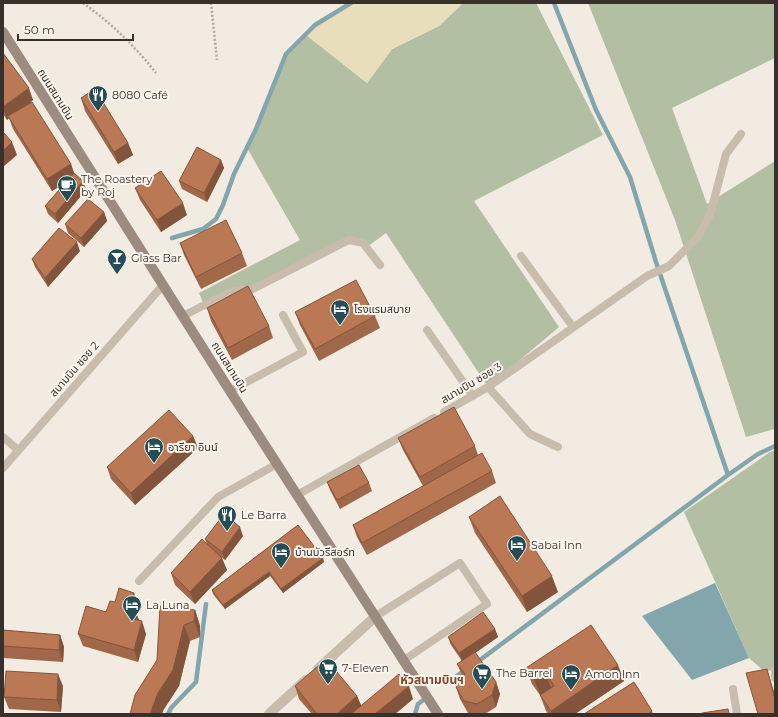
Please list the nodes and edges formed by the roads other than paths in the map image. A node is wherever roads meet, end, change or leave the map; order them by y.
1 (3, 32) edge
2 (741, 134) dead end
3 (521, 256) dead end
4 (380, 265) dead end
5 (163, 285) junction
6 (283, 315) dead end
7 (182, 316) junction
8 (573, 327) junction
9 (427, 330) dead end
10 (488, 388) junction
11 (230, 391) junction
12 (472, 396) junction
13 (3, 437) edge
14 (558, 447) dead end
15 (18, 450) junction
16 (277, 464) junction
17 (3, 468) edge
18 (297, 495) junction
19 (139, 582) dead end
20 (376, 616) junction
21 (404, 660) junction
22 (775, 671) edge
23 (775, 678) edge
24 (732, 689) dead end
25 (269, 714) edge
26 (438, 714) edge
27 (737, 714) edge

1 - 5 street, ถนนสนามบิน
2 - 8 lane, สนามบิน ซอย 3
3 - 8 lane
4 - 7 lane
5 - 7 street, ถนนสนามบิน
5 - 15 lane, สนามบิน ซอย 2
6 - 11 lane
7 - 11 street, ถนนสนามบิน
8 - 10 lane, สนามบิน ซอย 3
9 - 12 lane
10 - 12 lane, สนามบิน ซอย 3
10 - 14 lane
11 - 16 street, ถนนสนามบิน
12 - 18 lane, สนามบิน ซอย 3
13 - 15 lane
15 - 17 lane, สนามบิน ซอย 2
16 - 18 street, ถนนสนามบิน
16 - 19 lane
18 - 20 street, ถนนสนามบิน
20 - 21 street, ถนนสนามบิน
20 - 21 lane
20 - 25 street
21 - 26 street, ถนนสนามบิน
22 - 23 lane
24 - 27 lane

